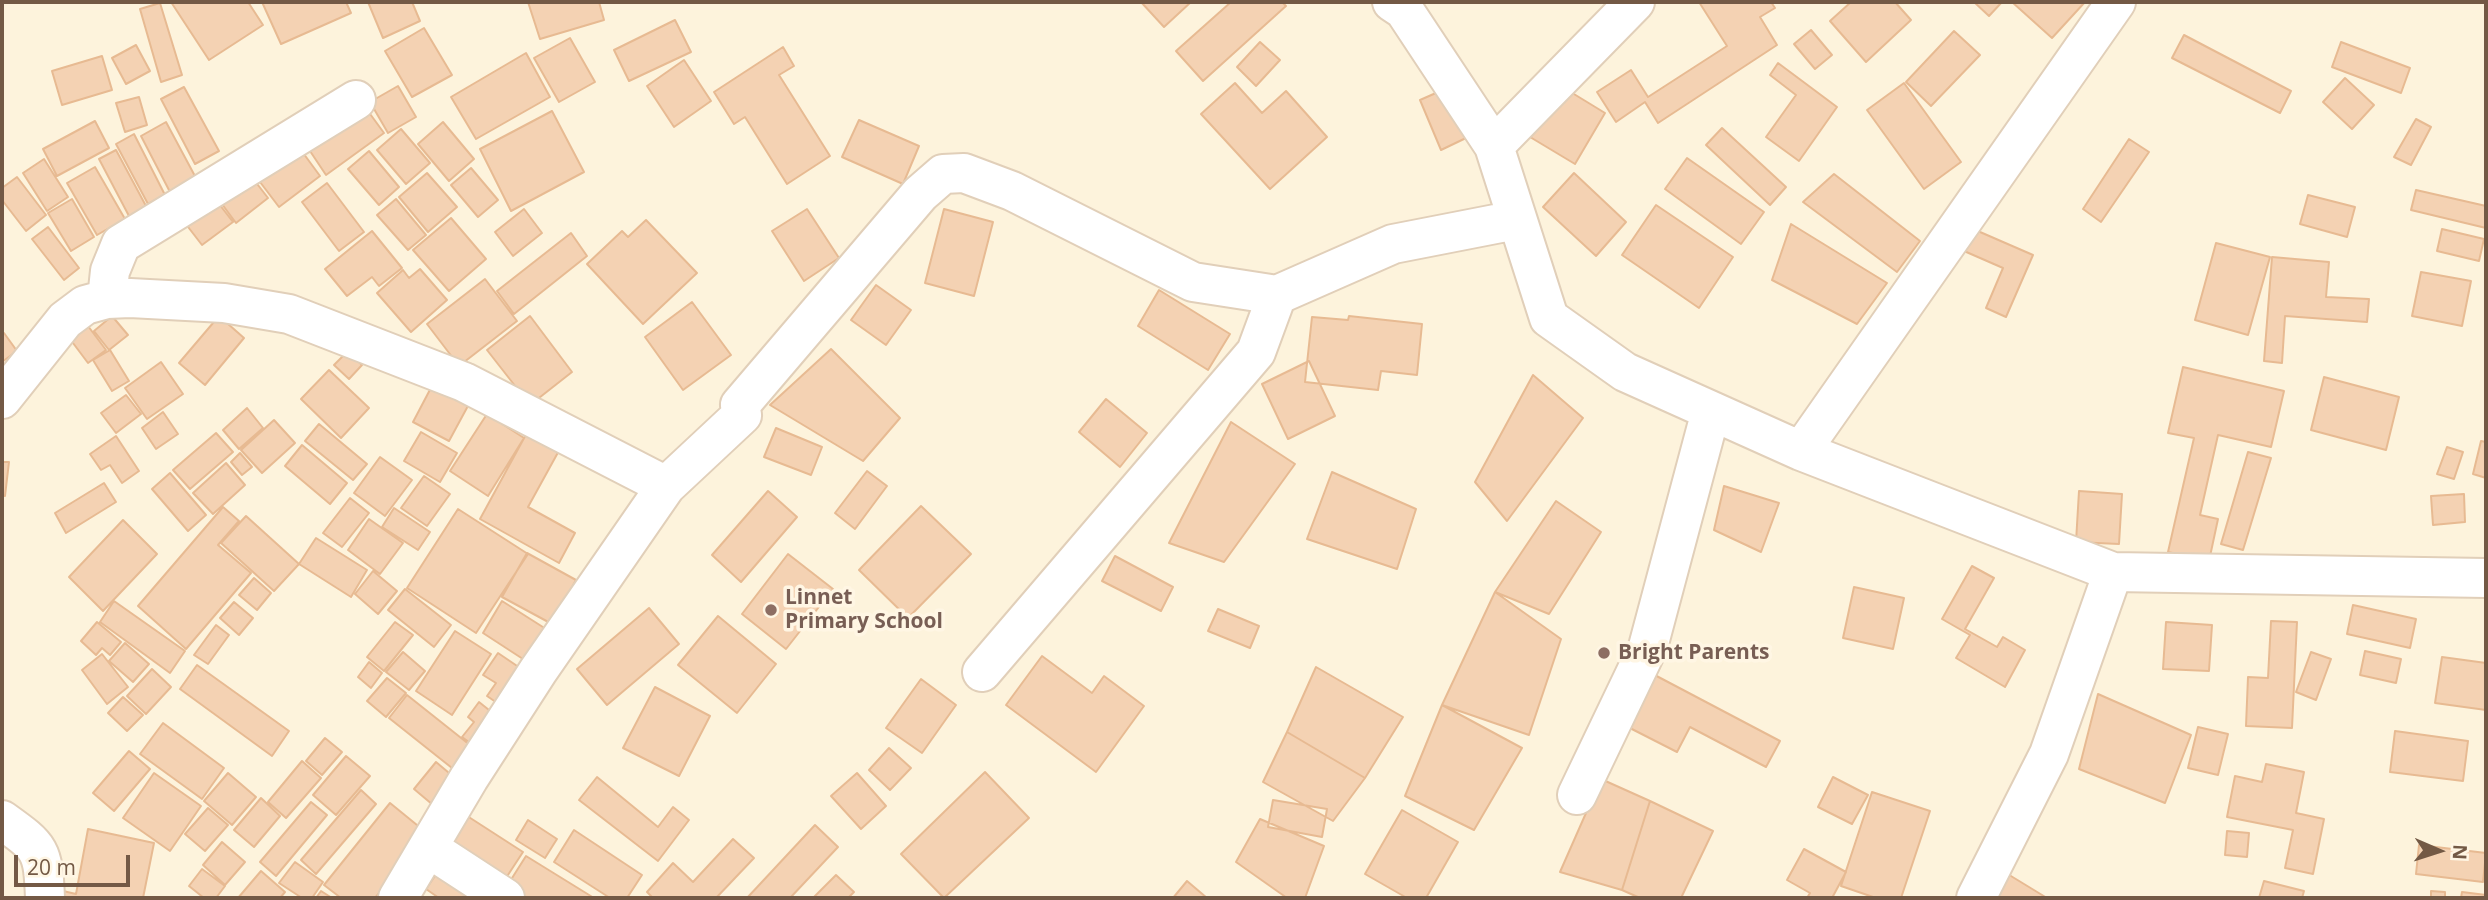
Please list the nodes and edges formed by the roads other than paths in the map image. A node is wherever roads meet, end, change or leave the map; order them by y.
1 (1392, 2) edge
2 (1634, 2) edge
3 (2116, 2) edge
4 (356, 100) dead end
5 (1494, 146) junction
6 (1516, 220) junction
7 (1278, 295) junction
8 (107, 299) junction
9 (2, 399) edge
10 (1711, 411) junction
11 (1801, 451) junction
12 (666, 486) junction
13 (2113, 572) junction
14 (2486, 578) edge
15 (982, 672) dead end
16 (1577, 795) dead end
17 (2, 820) edge
18 (430, 849) junction
19 (44, 898) edge
20 (398, 898) edge
21 (505, 898) edge
22 (1976, 898) edge

1 - 5 street
2 - 5 street
3 - 11 street
4 - 8 street
5 - 6 street
6 - 7 street
6 - 10 street
7 - 12 street
7 - 15 street
8 - 9 street
8 - 12 street
10 - 11 street
10 - 16 street
11 - 13 street
12 - 18 street
13 - 14 street
13 - 22 street
17 - 19 street
18 - 20 street
18 - 21 street

